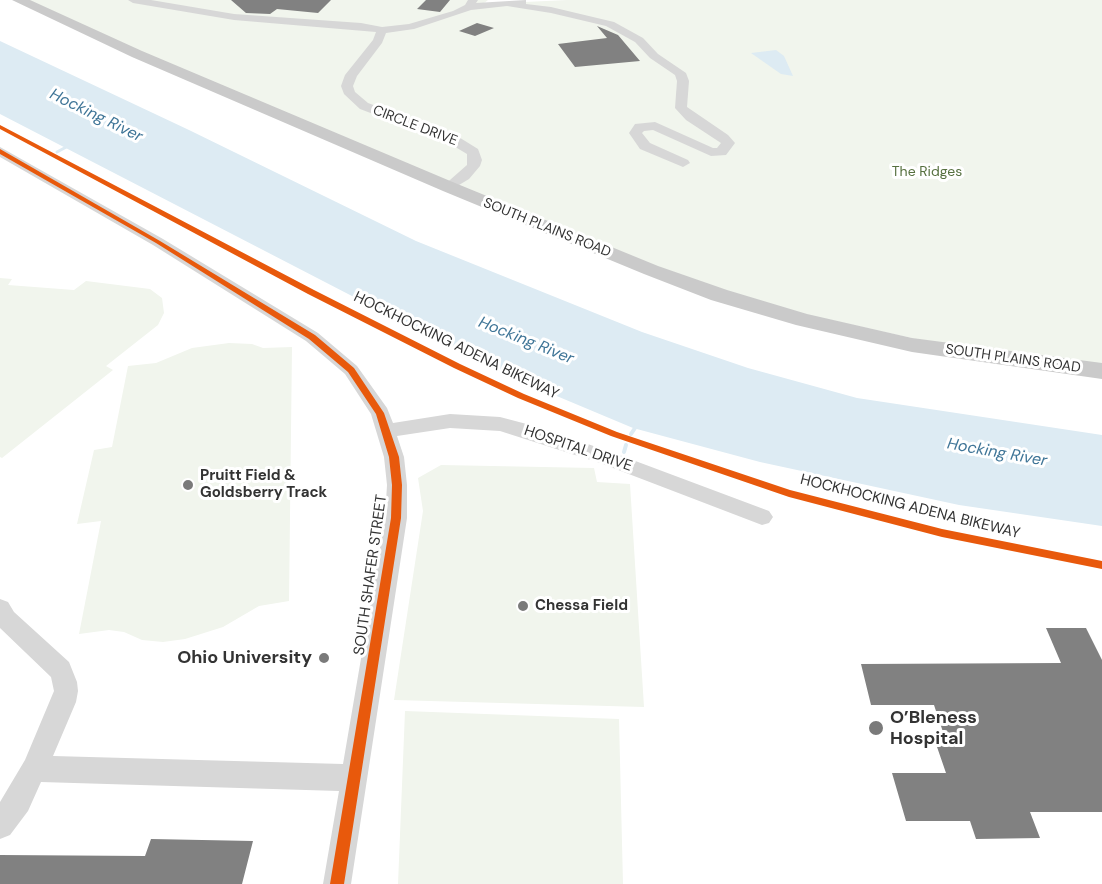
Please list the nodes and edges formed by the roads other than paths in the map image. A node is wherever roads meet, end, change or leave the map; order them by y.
1 (19, 0) edge
2 (133, 0) edge
3 (562, 0) edge
4 (491, 3) edge
5 (471, 4) edge
6 (511, 5) junction
7 (382, 30) junction
8 (0, 151) edge
9 (683, 163) dead end
10 (449, 188) junction
11 (1102, 371) edge
12 (387, 430) junction
13 (762, 518) dead end
14 (0, 609) edge
15 (34, 769) junction
16 (355, 778) junction
17 (0, 825) edge
18 (337, 884) edge

1 - 10 main road, SOUTH PLAINS ROAD
2 - 7 street
3 - 6 street
4 - 5 street
4 - 6 street
5 - 7 street
6 - 9 street
7 - 10 street, CIRCLE DRIVE
8 - 12 street, SOUTH SHAFER STREET
10 - 11 main road, SOUTH PLAINS ROAD
12 - 13 street, HOSPITAL DRIVE
12 - 16 street, SOUTH SHAFER STREET
14 - 15 street
15 - 16 street
15 - 17 street
16 - 18 street, SOUTH SHAFER STREET

